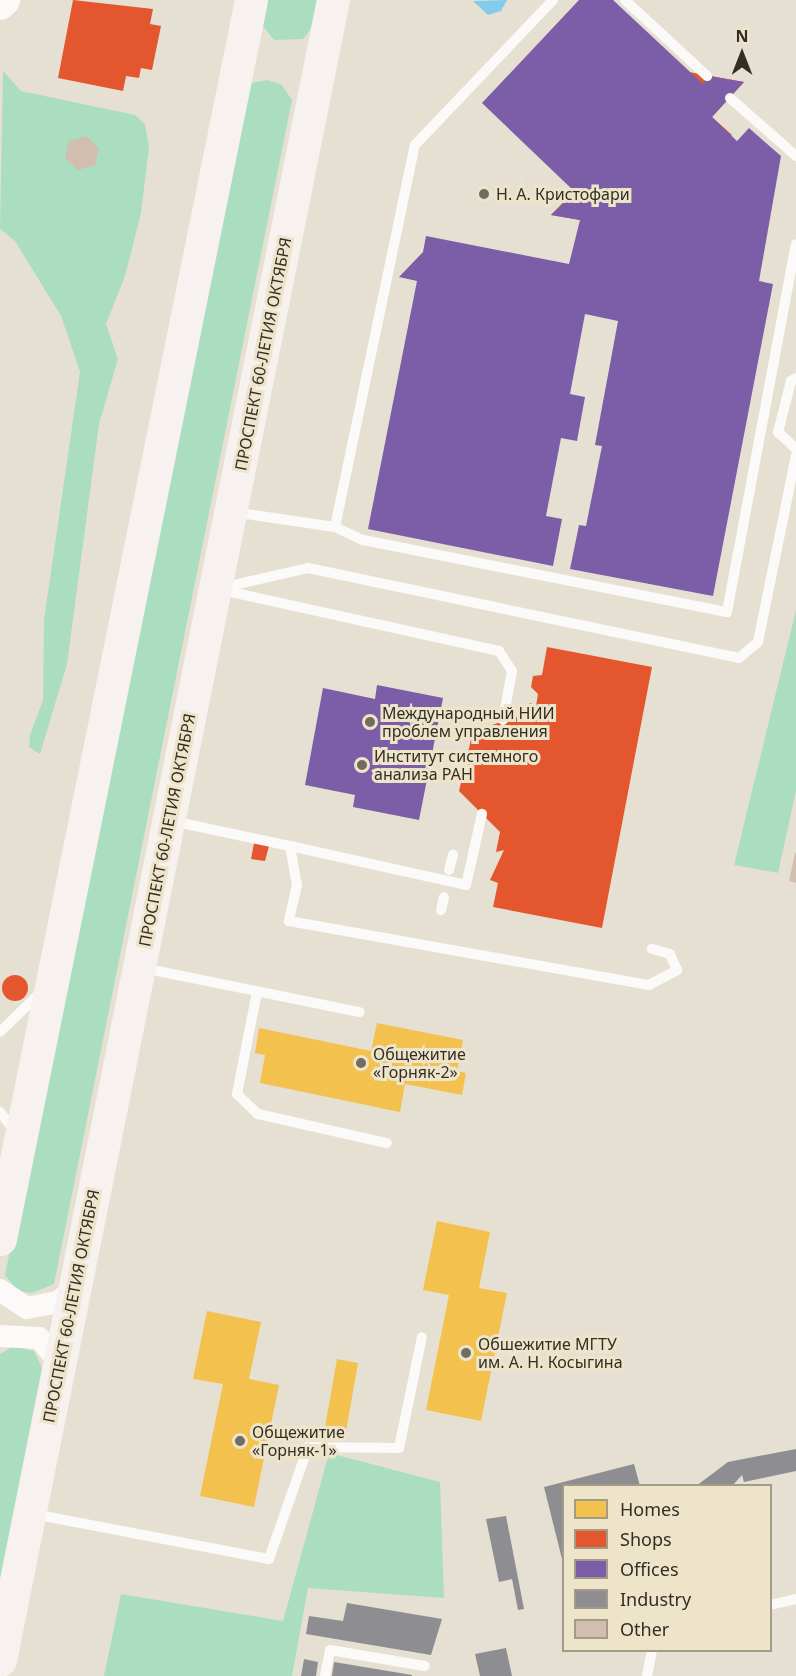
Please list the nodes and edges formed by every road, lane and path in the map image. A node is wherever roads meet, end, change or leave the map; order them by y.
1 (4, 0) edge
2 (251, 0) edge
3 (333, 0) edge
4 (553, 0) edge
5 (625, 0) edge
6 (0, 4) edge
7 (707, 76) dead end
8 (730, 98) dead end
9 (796, 156) edge
10 (796, 244) edge
11 (796, 378) edge
12 (796, 449) edge
13 (796, 456) edge
14 (232, 512) junction
15 (334, 527) junction
16 (216, 589) junction
17 (503, 720) dead end
18 (482, 814) dead end
19 (169, 821) junction
20 (290, 846) junction
21 (453, 855) dead end
22 (449, 870) dead end
23 (444, 897) dead end
24 (441, 910) dead end
25 (652, 949) dead end
26 (139, 967) junction
27 (52, 983) junction
28 (256, 992) junction
29 (360, 1012) dead end
30 (0, 1032) edge
31 (0, 1112) edge
32 (387, 1143) dead end
33 (13, 1154) edge
34 (0, 1239) edge
35 (74, 1289) junction
36 (0, 1290) edge
37 (0, 1336) edge
38 (422, 1337) dead end
39 (60, 1363) junction
40 (30, 1514) junction
41 (796, 1599) edge
42 (772, 1605) edge
43 (652, 1652) edge
44 (0, 1660) edge
45 (425, 1666) dead end
46 (325, 1676) edge
47 (647, 1676) edge

1 - 6 main road
2 - 27 main road
3 - 14 main road, ПРОСПЕКТ 60-ЛЕТИЯ ОКТЯБРЯ
4 - 15 lane
5 - 7 lane
8 - 9 lane
10 - 15 lane
11 - 12 lane
13 - 16 lane
14 - 15 lane
14 - 16 main road, ПРОСПЕКТ 60-ЛЕТИЯ ОКТЯБРЯ
16 - 17 lane
16 - 19 main road, ПРОСПЕКТ 60-ЛЕТИЯ ОКТЯБРЯ
18 - 20 lane
19 - 20 lane
19 - 26 main road, ПРОСПЕКТ 60-ЛЕТИЯ ОКТЯБРЯ
20 - 25 lane
21 - 22 lane
23 - 24 lane
26 - 28 lane
26 - 35 main road, ПРОСПЕКТ 60-ЛЕТИЯ ОКТЯБРЯ
27 - 30 lane
27 - 33 main road
28 - 29 lane
28 - 32 lane
31 - 33 lane
33 - 34 main road
35 - 36 street
35 - 39 main road, ПРОСПЕКТ 60-ЛЕТИЯ ОКТЯБРЯ
37 - 39 street
38 - 40 lane
39 - 40 main road, ПРОСПЕКТ 60-ЛЕТИЯ ОКТЯБРЯ
40 - 44 main road, ПРОСПЕКТ 60-ЛЕТИЯ ОКТЯБРЯ
41 - 42 lane
43 - 47 lane
45 - 46 lane

